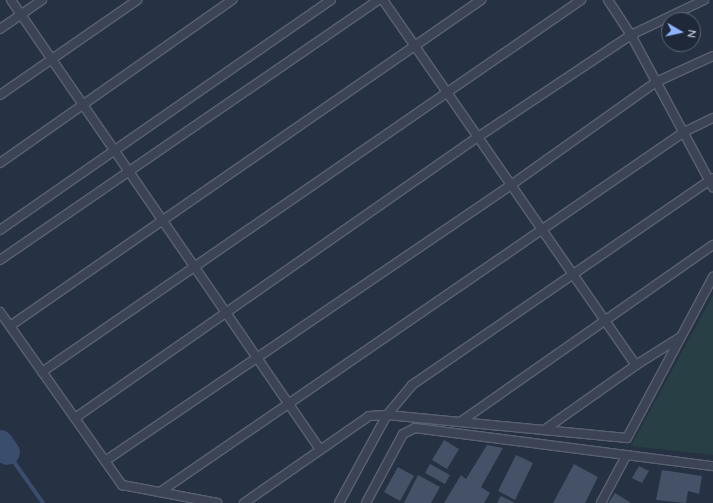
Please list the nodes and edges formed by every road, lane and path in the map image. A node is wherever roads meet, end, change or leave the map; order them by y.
1 (11, 0) edge
2 (42, 0) edge
3 (137, 0) edge
4 (232, 0) edge
5 (331, 0) edge
6 (379, 0) edge
7 (383, 0) edge
8 (481, 0) edge
9 (581, 0) edge
10 (608, 0) edge
11 (704, 0) edge
12 (21, 15) junction
13 (0, 29) edge
14 (631, 35) junction
15 (415, 46) junction
16 (713, 56) edge
17 (51, 59) junction
18 (656, 82) junction
19 (447, 93) junction
20 (0, 94) edge
21 (82, 105) junction
22 (713, 118) edge
23 (684, 132) junction
24 (478, 138) junction
25 (116, 154) junction
26 (0, 163) edge
27 (126, 170) junction
28 (712, 182) edge
29 (511, 185) junction
30 (162, 221) junction
31 (0, 230) edge
32 (543, 231) junction
33 (713, 245) edge
34 (0, 260) edge
35 (194, 267) junction
36 (573, 274) junction
37 (713, 277) edge
38 (0, 312) edge
39 (225, 312) junction
40 (604, 320) junction
41 (10, 326) junction
42 (681, 338) junction
43 (257, 358) junction
44 (636, 365) junction
45 (42, 372) junction
46 (288, 404) junction
47 (387, 415) junction
48 (74, 418) junction
49 (463, 420) junction
50 (544, 430) junction
51 (319, 448) junction
52 (626, 456) junction
53 (105, 461) junction
54 (713, 466) edge
55 (160, 492) junction
56 (217, 503) edge
57 (244, 503) edge
58 (339, 503) edge
59 (366, 503) edge
60 (601, 503) edge

1 - 12 lane
2 - 12 lane
3 - 17 lane
4 - 21 lane
5 - 25 lane
6 - 27 lane
7 - 15 lane
8 - 15 lane
9 - 19 lane
10 - 14 lane
11 - 14 lane
12 - 13 lane
12 - 17 lane
14 - 18 lane
14 - 24 lane
15 - 19 lane
15 - 30 lane
16 - 18 lane
17 - 20 lane
17 - 21 lane
18 - 23 lane
18 - 29 lane
19 - 24 lane
19 - 35 lane
21 - 25 lane
21 - 26 lane
22 - 23 lane
23 - 28 lane
23 - 32 lane
24 - 29 lane
24 - 39 lane
25 - 27 lane
25 - 31 lane
27 - 30 lane
27 - 34 lane
28 - 36 lane
29 - 32 lane
29 - 43 lane
30 - 35 lane
30 - 41 lane
32 - 36 lane
32 - 46 lane
33 - 40 lane
35 - 39 lane
35 - 45 lane
36 - 40 lane
36 - 47 lane
37 - 42 lane
38 - 41 lane
39 - 43 lane
39 - 48 lane
40 - 44 lane
40 - 49 lane
41 - 45 lane
42 - 44 lane
42 - 50 lane
43 - 46 lane
43 - 53 lane
44 - 50 lane
45 - 48 lane
46 - 51 lane
46 - 55 lane
47 - 49 lane
47 - 51 lane
47 - 58 lane
48 - 53 lane
49 - 50 lane
51 - 57 lane
52 - 54 lane
52 - 59 lane
52 - 60 lane
53 - 55 lane
55 - 56 lane

